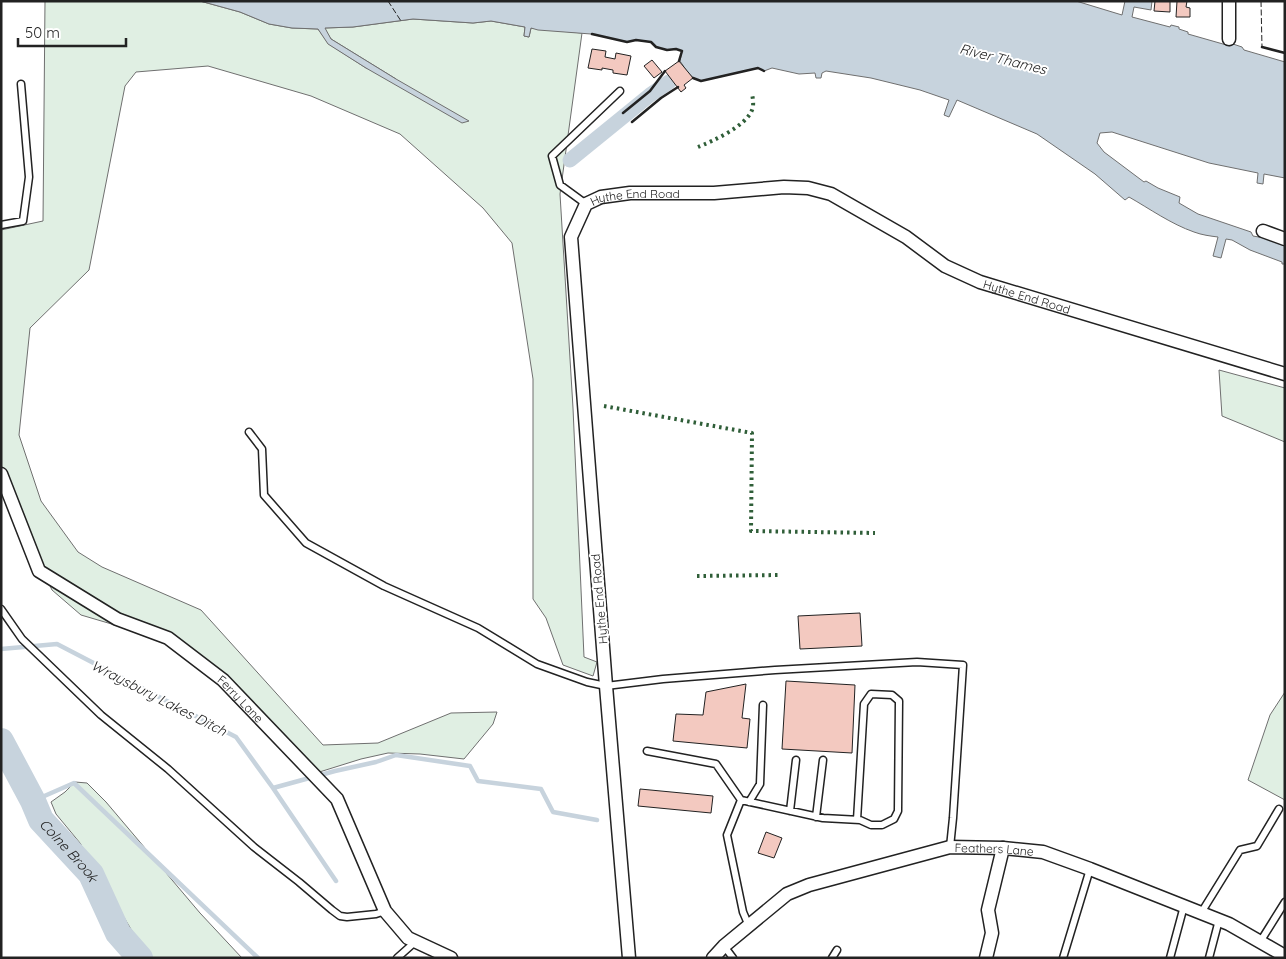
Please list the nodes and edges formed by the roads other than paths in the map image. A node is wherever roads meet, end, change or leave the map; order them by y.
1 (1229, 1) edge
2 (1229, 40) dead end
3 (21, 84) dead end
4 (620, 91) dead end
5 (586, 204) junction
6 (1, 225) edge
7 (1263, 231) dead end
8 (1285, 239) edge
9 (1285, 374) edge
10 (249, 432) dead end
11 (1, 474) edge
12 (1, 609) edge
13 (606, 686) junction
14 (763, 705) dead end
15 (648, 751) dead end
16 (796, 760) dead end
17 (823, 760) dead end
18 (741, 800) junction
19 (749, 802) junction
20 (1279, 809) dead end
21 (790, 811) junction
22 (816, 817) junction
23 (857, 820) junction
24 (950, 847) junction
25 (1003, 848) junction
26 (1090, 869) junction
27 (1285, 902) edge
28 (1184, 906) junction
29 (385, 911) junction
30 (1201, 913) junction
31 (1219, 920) junction
32 (749, 926) junction
33 (414, 942) junction
34 (1260, 942) junction
35 (724, 946) junction
36 (837, 950) dead end
37 (1271, 953) edge
38 (1285, 956) edge
39 (397, 958) edge
40 (451, 958) edge
41 (629, 958) edge
42 (713, 958) edge
43 (733, 958) edge
44 (832, 958) edge
45 (986, 958) edge
46 (1063, 958) edge
47 (1170, 958) edge
48 (1209, 958) edge

1 - 2 street
3 - 6 lane
4 - 5 lane
5 - 9 street, Hythe End Road
5 - 13 street, Hythe End Road
7 - 8 street
10 - 13 lane
11 - 29 street, Ferry Lane
12 - 29 lane
13 - 24 lane
13 - 41 street, Hythe End Road
14 - 19 lane
15 - 18 lane
16 - 21 lane
17 - 22 lane
18 - 19 lane
18 - 32 lane
19 - 21 lane
20 - 30 lane
21 - 22 lane
22 - 23 lane
23 - 23 lane
24 - 25 street, Feathers Lane
24 - 32 street, Feathers Lane
25 - 26 street, Feathers Lane
25 - 45 street
26 - 28 street, Feathers Lane
26 - 46 lane
27 - 34 lane
28 - 30 street, Feathers Lane
28 - 47 lane
29 - 33 street, Ferry Lane
30 - 31 street, Feathers Lane
31 - 34 street, Feathers Lane
31 - 48 lane
32 - 35 street, Feathers Lane
33 - 39 lane
33 - 40 street, Ferry Lane
34 - 37 street, Feathers Lane
35 - 42 street, Feathers Lane
35 - 43 lane
36 - 44 lane
37 - 38 street, Feathers Lane

